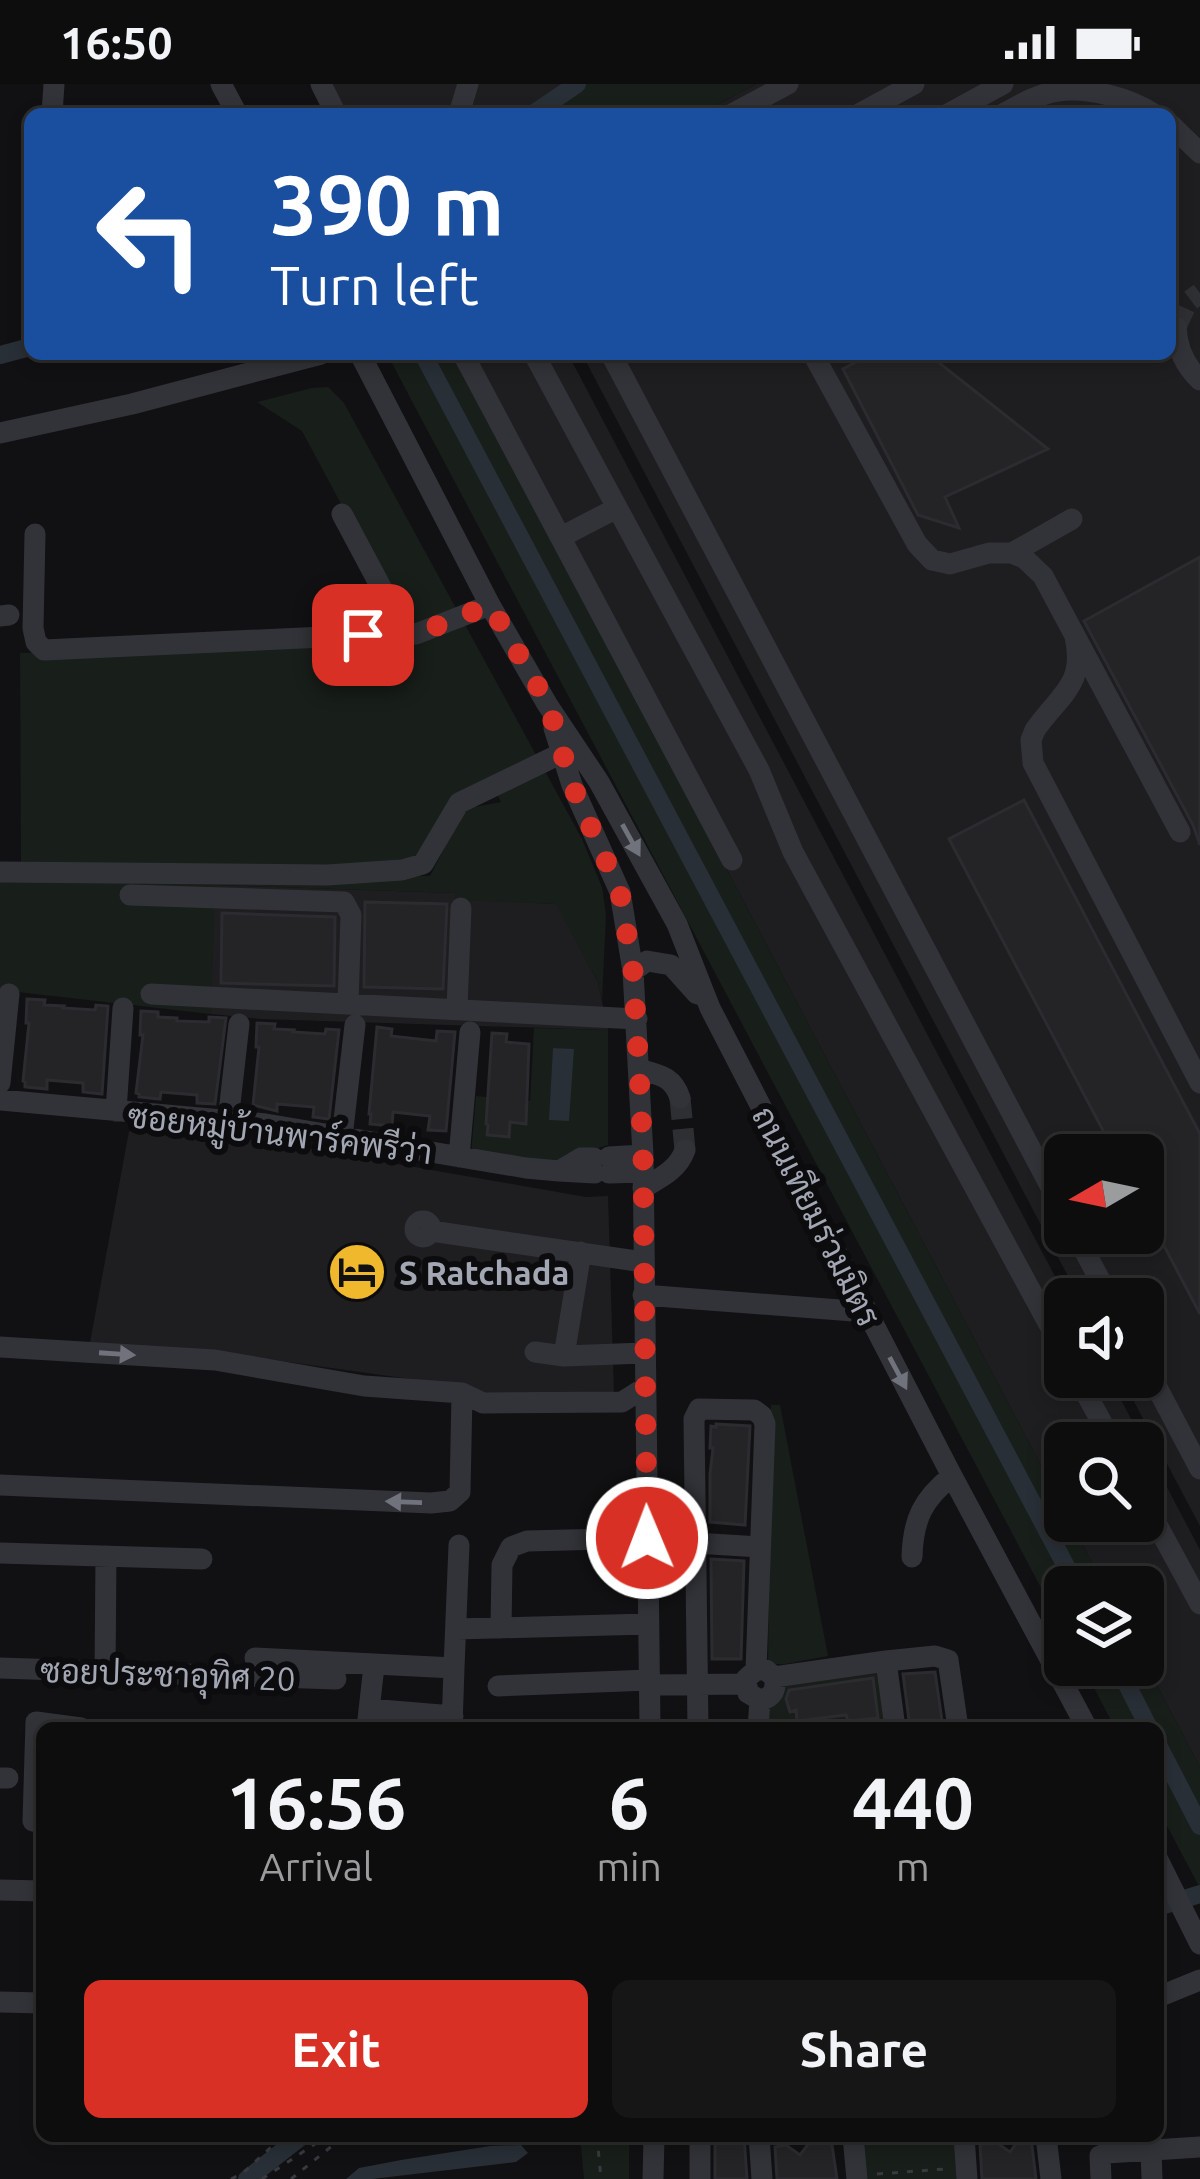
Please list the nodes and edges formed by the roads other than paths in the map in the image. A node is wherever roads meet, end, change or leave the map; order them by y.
1 (788, 84) edge
2 (1004, 84) edge
3 (1058, 87) edge
4 (907, 88) edge
5 (743, 108) edge
6 (871, 108) edge
7 (959, 108) edge
8 (1014, 108) edge
9 (1145, 108) edge
10 (1176, 130) edge
11 (1200, 153) edge
12 (1176, 327) dead end
13 (298, 360) edge
14 (363, 360) edge
15 (467, 360) edge
16 (537, 360) edge
17 (614, 360) edge
18 (816, 360) edge
19 (1200, 380) edge
20 (0, 433) edge
21 (617, 508) junction
22 (342, 514) dead end
23 (1072, 519) dead end
24 (35, 534) dead end
25 (561, 537) junction
26 (1012, 553) junction
27 (490, 605) junction
28 (409, 633) junction
29 (1075, 637) junction
30 (548, 704) junction
31 (562, 753) junction
32 (1180, 832) dead end
33 (732, 860) dead end
34 (0, 872) edge
35 (130, 895) dead end
36 (461, 908) dead end
37 (633, 971) junction
38 (9, 994) dead end
39 (151, 994) dead end
40 (349, 1003) junction
41 (710, 1007) junction
42 (123, 1008) dead end
43 (457, 1008) junction
44 (637, 1019) junction
45 (239, 1024) dead end
46 (356, 1025) dead end
47 (470, 1032) dead end
48 (639, 1069) junction
49 (0, 1083) edge
50 (1200, 1083) edge
51 (680, 1098) dead end
52 (0, 1100) edge
53 (116, 1111) junction
54 (228, 1121) junction
55 (342, 1136) junction
56 (685, 1150) dead end
57 (459, 1156) junction
58 (643, 1172) junction
59 (1044, 1174) edge
60 (431, 1231) dead end
61 (581, 1252) junction
62 (643, 1262) junction
63 (643, 1294) junction
64 (866, 1312) junction
65 (1044, 1315) edge
66 (0, 1347) edge
67 (535, 1352) dead end
68 (644, 1353) junction
69 (564, 1357) junction
70 (644, 1388) junction
71 (462, 1393) junction
72 (1163, 1398) edge
73 (1200, 1469) edge
74 (952, 1475) junction
75 (0, 1485) edge
76 (647, 1538) junction
77 (1164, 1538) edge
78 (695, 1543) junction
79 (459, 1545) dead end
80 (760, 1546) junction
81 (0, 1553) edge
82 (106, 1556) junction
83 (912, 1557) dead end
84 (202, 1559) dead end
85 (1200, 1604) edge
86 (647, 1624) junction
87 (501, 1628) junction
88 (457, 1629) junction
89 (255, 1658) dead end
90 (886, 1661) junction
91 (374, 1666) junction
92 (0, 1668) edge
93 (454, 1669) junction
94 (105, 1673) junction
95 (336, 1679) dead end
96 (649, 1682) junction
97 (759, 1683) junction
98 (697, 1684) junction
99 (498, 1686) dead end
100 (368, 1719) edge
101 (36, 1722) edge
102 (453, 1722) edge
103 (650, 1722) edge
104 (698, 1722) edge
105 (758, 1722) edge
106 (894, 1722) edge
107 (957, 1722) edge
108 (1084, 1722) edge
109 (36, 1821) edge
110 (1164, 1872) edge
111 (0, 1890) edge
112 (36, 1891) edge
113 (1199, 1941) edge
114 (1200, 1980) edge
115 (1164, 1994) edge
116 (0, 2002) edge
117 (36, 2003) edge
118 (654, 2142) edge
119 (700, 2142) edge
120 (759, 2142) edge
121 (854, 2142) edge
122 (964, 2142) edge
123 (1047, 2142) edge
124 (1200, 2147) edge
125 (1151, 2150) junction
126 (967, 2173) edge
127 (857, 2177) edge
128 (653, 2179) edge
129 (700, 2179) edge
130 (762, 2179) edge
131 (1051, 2179) edge
132 (1100, 2179) edge
133 (1152, 2179) edge

1 - 5 street
2 - 7 street
3 - 8 street
3 - 9 street
4 - 6 street
10 - 11 street
12 - 19 street
13 - 20 street
14 - 27 street, ถนนเทียมร่วมมิตร
15 - 25 street
16 - 21 street
17 - 59 street
18 - 26 street
21 - 25 street
21 - 65 street
22 - 28 street
23 - 26 street
24 - 28 street
25 - 33 street
26 - 29 street
27 - 28 street
27 - 30 street, ถนนเทียมร่วมมิตร
29 - 32 street
29 - 50 street
30 - 31 street, ถนนเทียมร่วมมิตร
30 -> 41 street, ถนนเทียมร่วมมิตร
31 - 34 street
31 - 37 street, ถนนเทียมร่วมมิตร
35 - 40 street
36 - 43 street
37 - 41 street
37 - 44 street, ถนนเทียมร่วมมิตร
38 - 49 street
39 - 40 street
40 - 43 street
41 - 64 street, ถนนเทียมร่วมมิตร
42 - 53 street
43 - 44 street
44 - 48 street, ถนนเทียมร่วมมิตร
45 - 54 street
46 - 55 street
47 - 57 street
48 - 51 street
48 - 58 street, ถนนเทียมร่วมมิตร
52 - 53 street, ซอยหมู่บ้านพาร์คพรีว่า
53 - 54 street, ซอยหมู่บ้านพาร์คพรีว่า
54 - 55 street, ซอยหมู่บ้านพาร์คพรีว่า
55 - 57 street, ซอยหมู่บ้านพาร์คพรีว่า
56 - 58 street
57 - 58 street, ซอยหมู่บ้านพาร์คพรีว่า
58 - 62 street, ถนนเทียมร่วมมิตร
60 - 61 street
61 - 62 street
61 - 69 street
62 - 63 street, ถนนเทียมร่วมมิตร
63 - 64 street
63 - 68 street, ถนนเทียมร่วมมิตร
64 -> 74 street, ถนนเทียมร่วมมิตร
66 -> 71 street
67 - 69 street
68 - 69 street
68 - 70 street, ถนนเทียมร่วมมิตร
70 - 71 street
70 - 76 street, ถนนเทียมร่วมมิตร
71 -> 75 street
72 - 73 street
74 - 83 street
74 - 108 street, ถนนเทียมร่วมมิตร
76 - 86 street, ถนนเทียมร่วมมิตร
76 - 87 street
77 - 85 street
78 - 80 street
78 - 80 street
78 - 98 street
79 - 88 street
80 - 97 street
81 - 82 street
82 - 84 street
82 - 94 street
86 - 87 street
86 - 96 street, ถนนเทียมร่วมมิตร
87 - 88 street
88 - 93 street
89 - 91 street
90 - 97 street
90 - 106 street
90 - 107 street
91 - 93 street
91 - 100 street
92 - 94 street, ซอยประชาอุทิศ 20
93 - 102 street
94 - 95 street, ซอยประชาอุทิศ 20
96 - 98 street
96 - 99 street
96 - 103 street, ถนนเทียมร่วมมิตร
97 - 98 street
97 - 105 street
98 - 104 street
100 - 102 street
101 - 109 street
110 - 113 street
111 - 112 street
114 - 115 street
116 - 117 street
118 - 128 street
119 - 129 street
120 - 130 street
121 - 127 street
122 - 126 street
123 - 131 street
124 - 125 street
125 - 132 street
125 - 133 street

